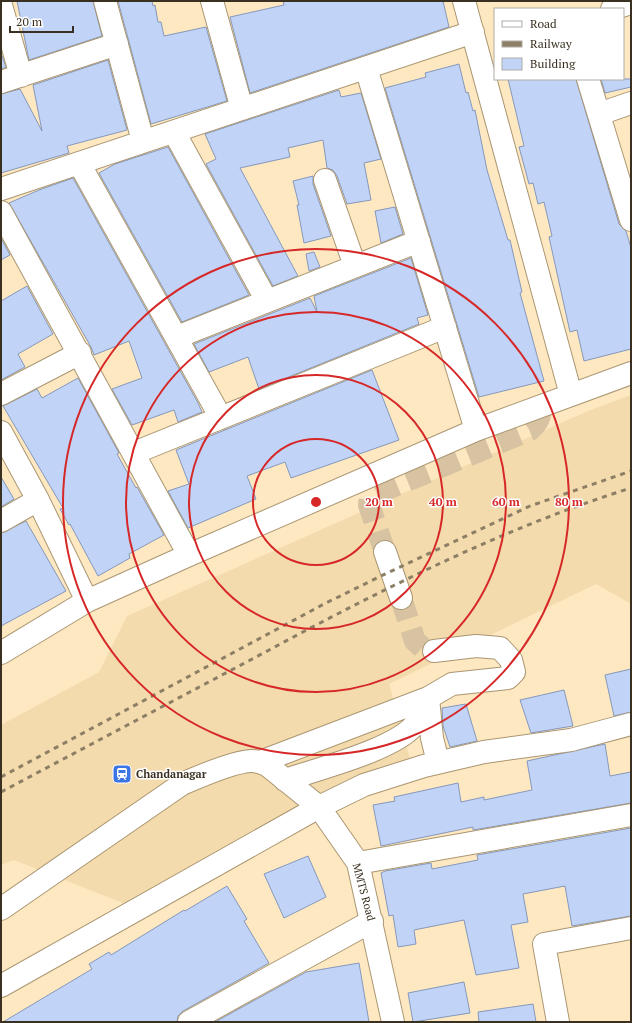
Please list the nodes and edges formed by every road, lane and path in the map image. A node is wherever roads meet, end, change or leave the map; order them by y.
1 (105, 1) edge
2 (464, 1) edge
3 (219, 3) edge
4 (631, 3) edge
5 (1, 4) edge
6 (615, 8) edge
7 (482, 42) edge
8 (117, 44) junction
9 (366, 68) junction
10 (11, 79) edge
11 (588, 80) edge
12 (631, 103) edge
13 (242, 109) junction
14 (599, 114) junction
15 (174, 132) junction
16 (143, 141) junction
17 (79, 163) junction
18 (325, 180) dead end
19 (1, 189) edge
20 (1, 212) edge
21 (631, 220) edge
22 (419, 241) junction
23 (355, 266) junction
24 (267, 301) junction
25 (446, 327) junction
26 (177, 337) junction
27 (80, 353) junction
28 (631, 373) edge
29 (1, 394) edge
30 (571, 395) junction
31 (221, 418) junction
32 (476, 430) junction
33 (1, 432) edge
34 (134, 453) junction
35 (38, 500) junction
36 (1, 521) edge
37 (385, 552) tunnel mouth
38 (189, 555) junction
39 (401, 598) tunnel mouth
40 (87, 601) junction
41 (434, 651) tunnel mouth
42 (1, 653) edge
43 (428, 698) junction
44 (631, 724) edge
45 (255, 761) junction
46 (438, 762) junction
47 (285, 780) junction
48 (319, 807) junction
49 (631, 815) edge
50 (358, 863) junction
51 (1, 909) edge
52 (372, 921) junction
53 (631, 928) edge
54 (1, 986) edge
55 (189, 1022) edge
56 (393, 1022) edge
57 (558, 1022) edge

1 - 8 street
2 - 7 street
3 - 13 street
4 - 6 street
5 - 10 street
7 - 9 street
7 - 30 street
8 - 10 street
8 - 16 street
9 - 13 street
9 - 22 street
11 - 14 street
12 - 14 street
13 - 15 street
14 - 21 street
15 - 16 street
15 - 24 street
16 - 17 street
17 - 19 street
17 - 26 street
18 - 23 street
20 - 27 street
22 - 23 street
22 - 25 street
23 - 24 street
24 - 26 street
25 - 31 street
25 - 32 street
26 - 31 street
27 - 29 street
27 - 34 street
28 - 30 street
30 - 32 street
31 - 34 street
32 - 38 street
33 - 35 street
34 - 38 street
35 - 36 street
35 - 40 street
37 - 39 street
38 - 40 street
40 - 42 street
41 - 43 street
43 - 45 street
43 - 46 street
43 - 47 street
44 - 46 street
45 - 47 street, MMTS Road
45 - 51 street
46 - 48 street
47 - 48 street, MMTS Road
48 - 50 street, MMTS Road
48 - 54 street
49 - 50 street
50 - 52 street, MMTS Road
52 - 55 street
52 - 56 street, MMTS Road
53 - 57 street

